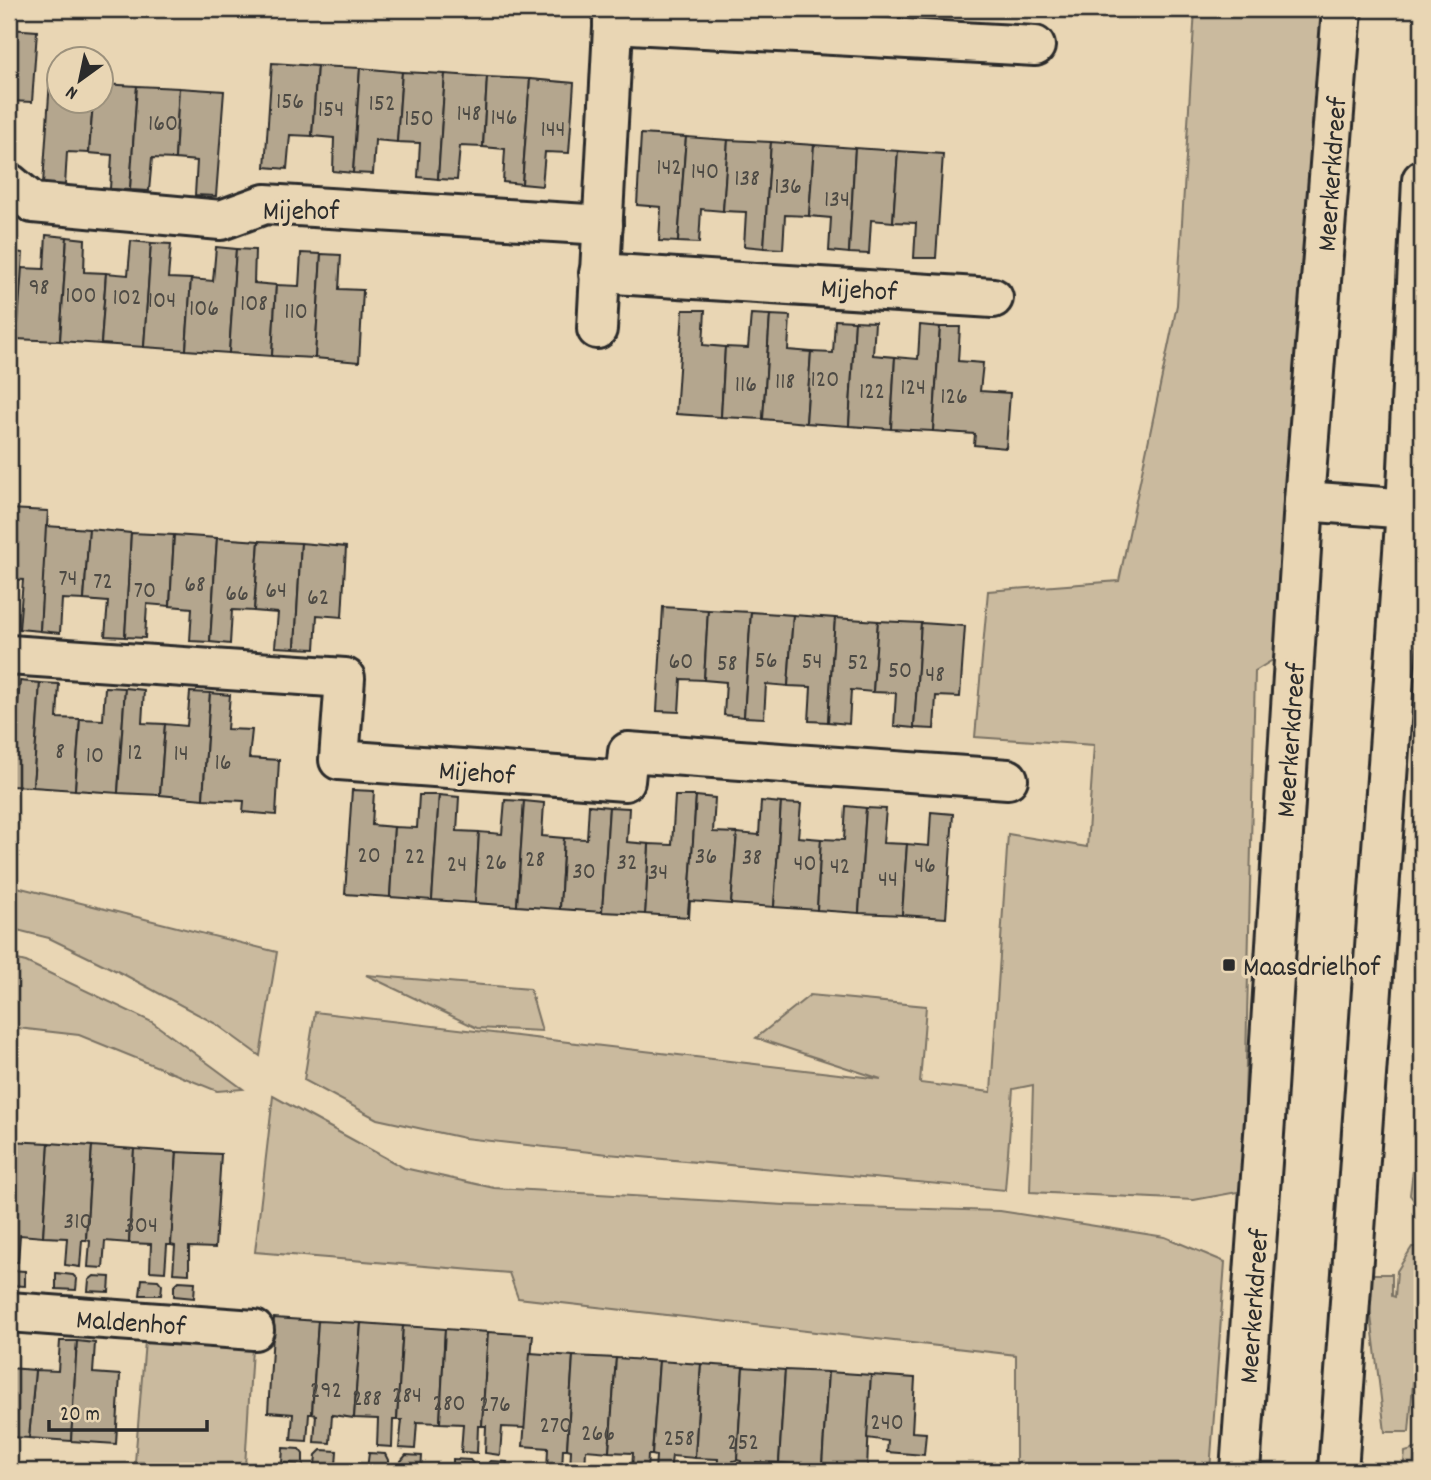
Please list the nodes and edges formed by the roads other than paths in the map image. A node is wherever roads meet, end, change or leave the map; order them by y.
1 (1342, 9) edge
2 (613, 16) edge
3 (1035, 46) dead end
4 (1422, 180) edge
5 (9, 183) edge
6 (603, 225) junction
7 (599, 273) junction
8 (993, 298) dead end
9 (597, 329) dead end
10 (1304, 501) junction
11 (1414, 509) edge
12 (9, 655) edge
13 (1008, 779) dead end
14 (9, 1312) edge
15 (254, 1331) dead end
16 (1240, 1471) edge
17 (1338, 1471) edge

1 - 10 street, Meerkerkdreef
2 - 3 street
2 - 6 street
4 - 11 street
5 - 6 street, Mijehof
6 - 7 street
7 - 8 street, Mijehof
7 - 9 street
10 - 11 street
10 - 16 street, Meerkerkdreef
11 - 17 street
12 - 13 street, Mijehof
14 - 15 street, Maldenhof

